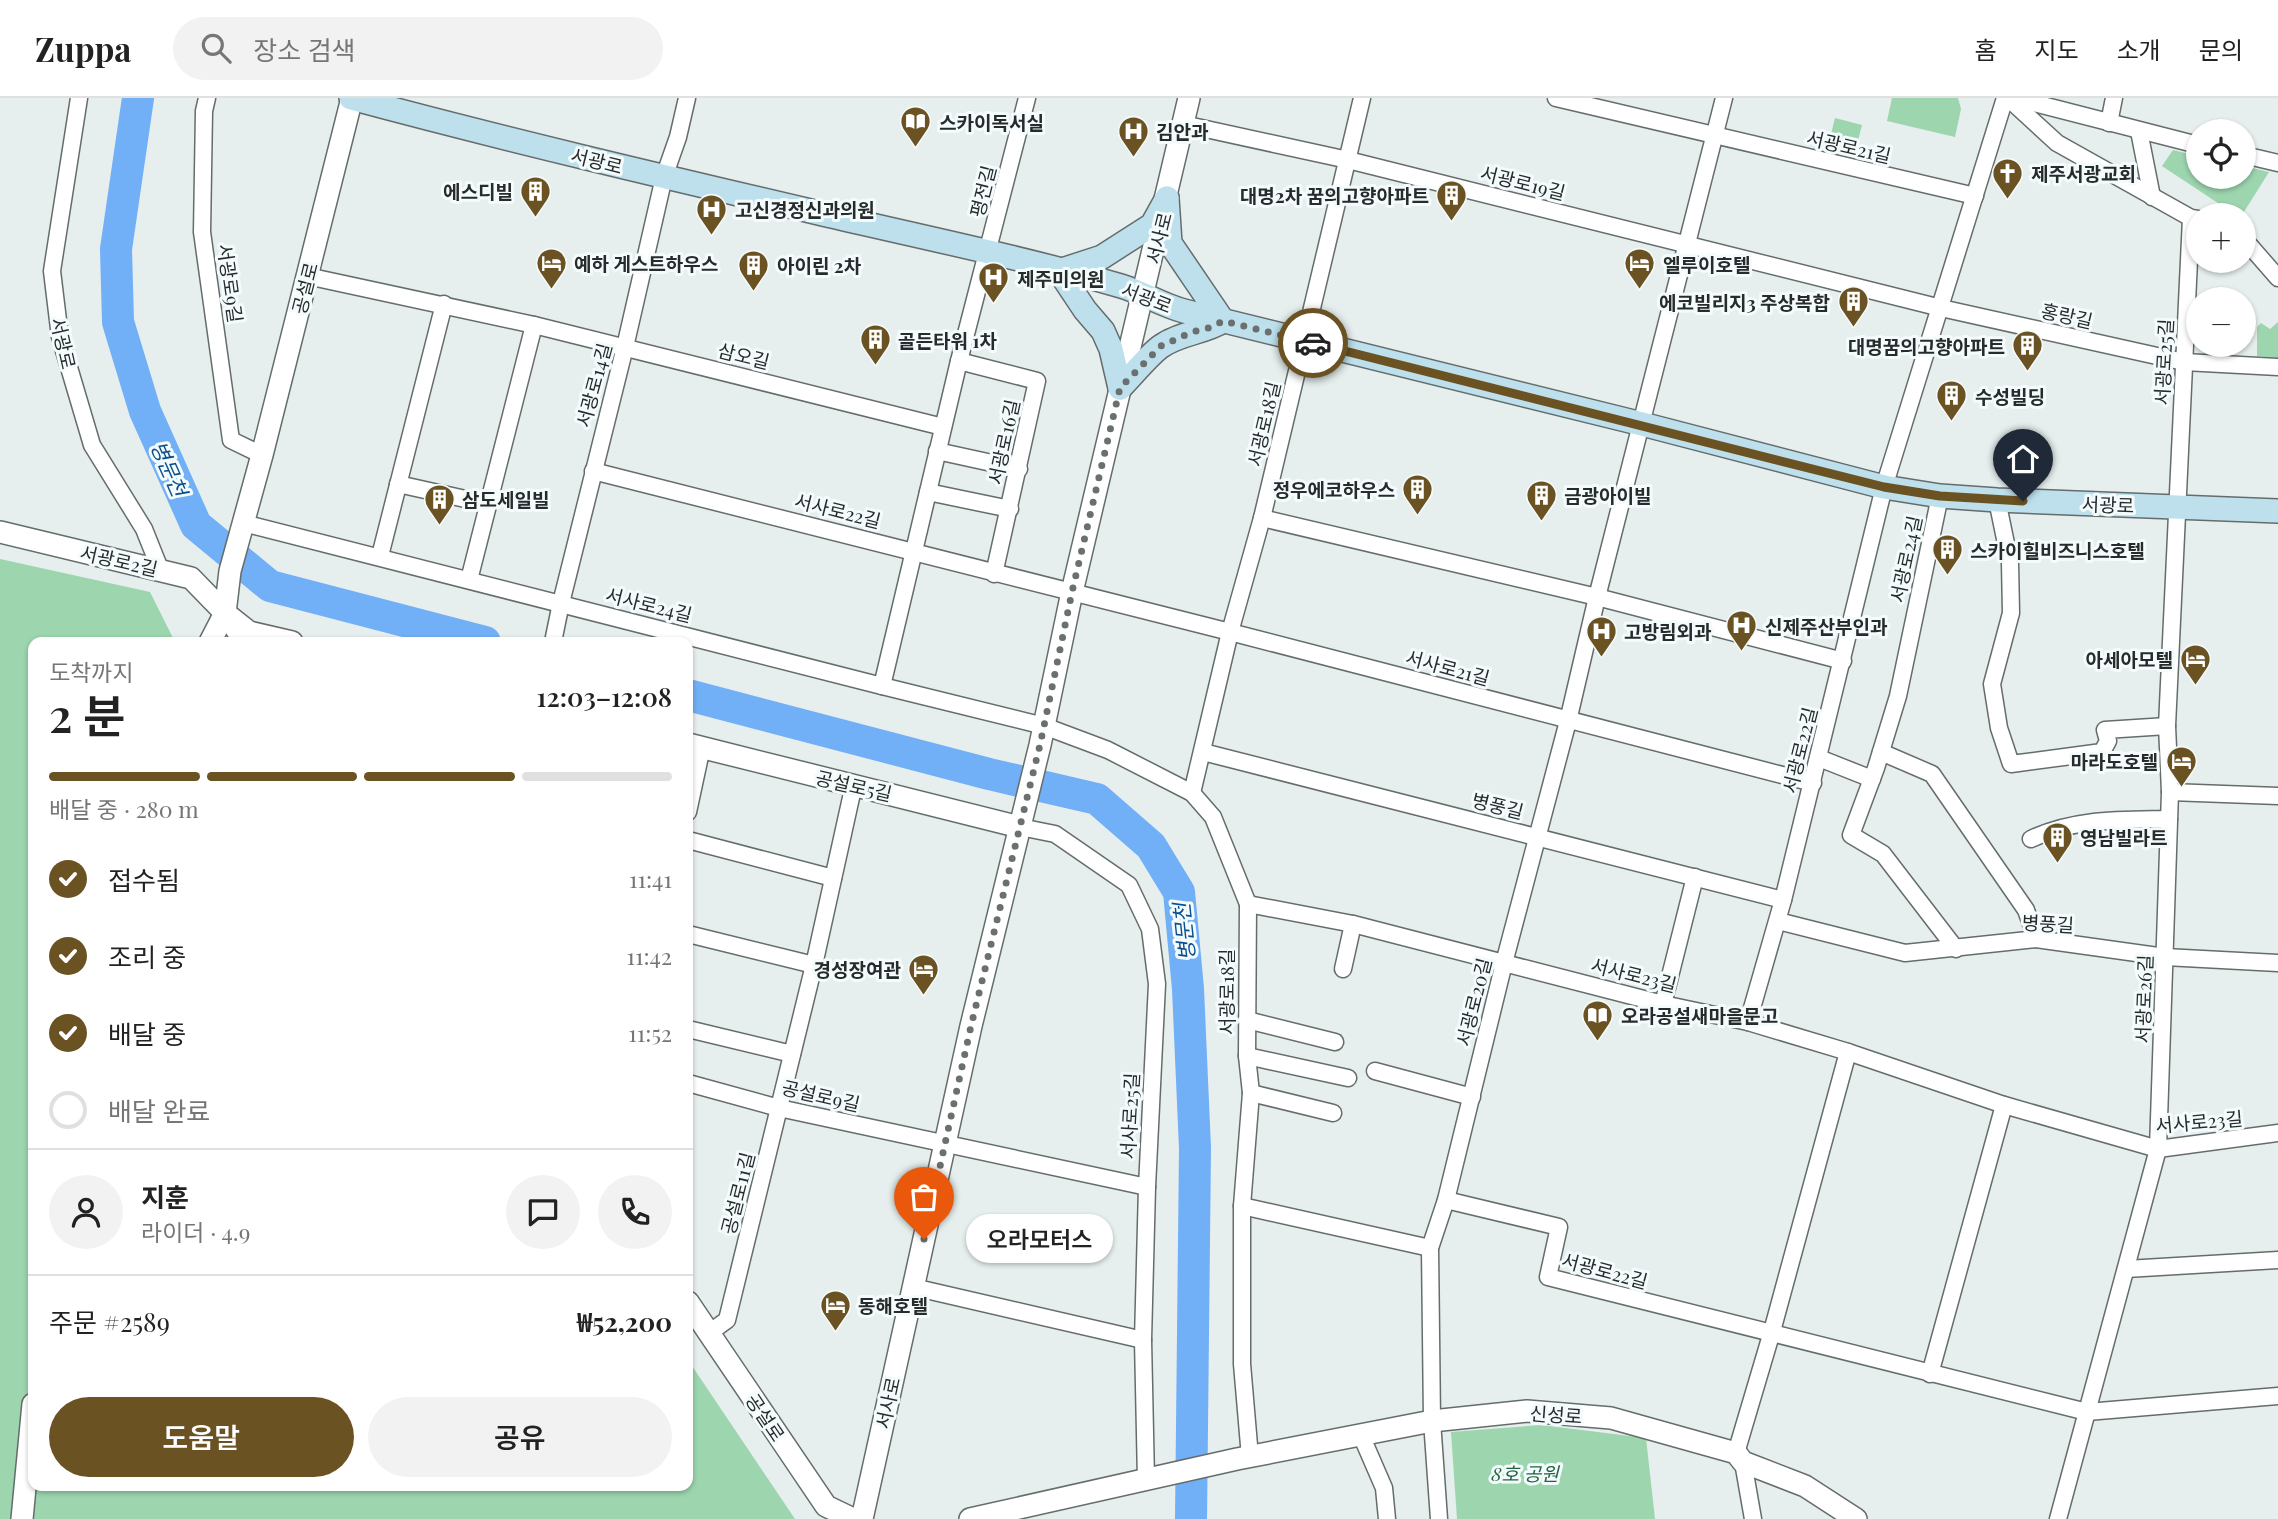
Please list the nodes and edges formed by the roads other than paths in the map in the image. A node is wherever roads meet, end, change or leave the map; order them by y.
1 (79, 98) edge
2 (207, 98) edge
3 (351, 98) edge
4 (687, 98) edge
5 (1027, 98) edge
6 (1189, 98) edge
7 (1362, 98) edge
8 (1556, 98) edge
9 (1724, 98) edge
10 (2007, 98) edge
11 (2015, 98) edge
12 (2114, 98) edge
13 (2109, 123) junction
14 (1183, 124) junction
15 (2139, 131) junction
16 (1714, 137) junction
17 (2186, 142) edge
18 (2256, 158) edge
19 (1348, 160) junction
20 (2278, 163) edge
21 (664, 177) junction
22 (1975, 197) junction
23 (2152, 197) junction
24 (1167, 198) junction
25 (2186, 214) edge
26 (1687, 245) junction
27 (988, 253) junction
28 (2256, 253) edge
29 (1059, 271) junction
30 (2190, 273) edge
31 (307, 276) junction
32 (2278, 278) edge
33 (1144, 293) junction
34 (444, 304) junction
35 (1941, 308) junction
36 (1223, 321) junction
37 (534, 325) junction
38 (1304, 341) junction
39 (625, 347) junction
40 (959, 361) junction
41 (2184, 362) junction
42 (2278, 367) edge
43 (1120, 388) junction
44 (1642, 424) junction
45 (943, 428) junction
46 (937, 451) junction
47 (262, 455) junction
48 (1019, 469) junction
49 (593, 471) junction
50 (398, 484) junction
51 (1884, 487) junction
52 (928, 492) junction
53 (1940, 496) junction
54 (1997, 500) junction
55 (488, 504) junction
56 (2178, 507) junction
57 (1010, 509) junction
58 (2278, 511) edge
59 (1262, 517) junction
60 (243, 523) junction
61 (0, 532) edge
62 (913, 551) junction
63 (380, 556) junction
64 (160, 569) junction
65 (994, 574) junction
66 (469, 580) junction
67 (1072, 592) junction
68 (1597, 597) junction
69 (559, 609) junction
70 (225, 612) junction
71 (1230, 632) junction
72 (212, 637) edge
73 (242, 637) edge
74 (270, 637) edge
75 (554, 637) edge
76 (676, 637) edge
77 (693, 641) edge
78 (1843, 661) junction
79 (882, 686) junction
80 (1568, 721) junction
81 (2167, 726) junction
82 (1042, 735) junction
83 (695, 745) edge
84 (1203, 752) junction
85 (1881, 752) junction
86 (1819, 758) junction
87 (693, 764) edge
88 (1872, 779) junction
89 (1813, 783) junction
90 (854, 784) junction
91 (2170, 792) junction
92 (1192, 793) junction
93 (2278, 796) edge
94 (1022, 819) junction
95 (2169, 819) junction
96 (1537, 836) junction
97 (2031, 839) dead end
98 (693, 841) edge
99 (1695, 877) junction
100 (833, 878) junction
101 (1783, 900) junction
102 (1248, 904) junction
103 (1778, 920) junction
104 (1353, 923) junction
105 (693, 935) edge
106 (2036, 939) junction
107 (1956, 949) junction
108 (2165, 957) junction
109 (1504, 963) junction
110 (2278, 963) edge
111 (814, 965) junction
112 (1343, 969) dead end
113 (1663, 1004) junction
114 (1247, 1020) junction
115 (1748, 1022) junction
116 (693, 1030) edge
117 (1335, 1042) dead end
118 (1848, 1052) junction
119 (792, 1054) junction
120 (1247, 1056) junction
121 (1375, 1071) dead end
122 (1348, 1078) dead end
123 (693, 1084) edge
124 (1251, 1093) junction
125 (1472, 1097) junction
126 (2004, 1105) junction
127 (779, 1108) junction
128 (1333, 1113) dead end
129 (2278, 1133) edge
130 (945, 1144) junction
131 (2158, 1149) junction
132 (1147, 1187) junction
133 (1446, 1200) junction
134 (1242, 1206) junction
135 (1430, 1248) junction
136 (2278, 1260) edge
137 (2126, 1269) junction
138 (913, 1287) junction
139 (693, 1310) edge
140 (709, 1334) junction
141 (1771, 1335) junction
142 (1143, 1340) junction
143 (1930, 1374) junction
144 (2278, 1396) edge
145 (2087, 1412) junction
146 (1432, 1421) junction
147 (1361, 1435) junction
148 (28, 1456) edge
149 (1739, 1457) junction
150 (1244, 1458) junction
151 (1146, 1480) junction
152 (22, 1519) edge
153 (853, 1519) edge
154 (862, 1519) edge
155 (970, 1519) edge
156 (1387, 1519) edge
157 (1439, 1519) edge
158 (1753, 1519) edge
159 (1856, 1519) edge
160 (2058, 1519) edge

1 - 64 street, 서광로
2 - 47 street, 서광로9길
3 - 21 main road, 서광로
3 - 31 street, 공설로
4 - 21 street, 서광로14길
5 - 27 street, 평전길
6 - 14 street, 서사로
7 - 19 street
8 - 16 street
9 - 16 street
10 - 22 street
10 - 23 street, 서광로25길
11 - 13 street
12 - 13 street
13 - 15 street
14 - 19 street, 서광로19길
14 - 24 street, 서사로
15 - 17 street
15 - 23 street
16 - 22 street, 서광로21길
16 - 26 street
18 - 20 street
19 - 26 street, 서광로19길
19 - 38 street
21 - 27 main road, 서광로
21 - 39 street, 서광로14길
22 - 35 street
23 - 25 street, 서광로25길
24 - 29 main road
24 - 33 street, 서사로
24 - 36 main road
26 - 35 street
26 - 44 street
27 - 29 main road, 서광로
27 - 40 street
28 - 32 street
29 - 33 main road, 서광로
29 - 43 main road
30 - 41 street, 서광로25길
31 - 34 street, 삼오길
31 - 47 street, 공설로
33 - 36 main road, 서광로
33 - 43 street, 서사로
34 - 37 street, 삼오길
34 - 50 street
35 - 41 street, 홍랑길
35 - 51 street
36 - 38 main road, 서광로
36 - 43 main road
37 - 39 street, 삼오길
37 - 55 street
38 - 44 main road, 서광로
38 - 59 street, 서광로18길
39 - 45 street, 삼오길
39 - 49 street, 서광로14길
40 - 45 street
40 - 48 street, 서광로16길
41 - 42 street, 홍랑길
41 - 56 street, 서광로25길
43 - 67 street, 서사로
44 - 51 main road, 서광로
44 - 68 street, 서광로20길
45 - 46 street
46 - 48 street
46 - 52 street
47 - 60 street, 공설로
48 - 57 street, 서광로16길
49 - 62 street, 서사로22길
49 - 69 street, 서광로14길
50 - 55 street
50 - 63 street
51 - 53 main road, 서광로
51 - 78 street, 서광로22길
52 - 57 street, 서광로16길
52 - 62 street
53 - 54 main road, 서광로
53 - 85 street, 서광로24길
54 - 56 main road, 서광로
54 - 81 street
55 - 66 street
56 - 58 main road, 서광로
56 - 81 street, 서광로26길
57 - 65 street
59 - 68 street
59 - 71 street, 서광로18길
60 - 63 street, 서사로24길
60 - 70 street, 공설로
61 - 64 street, 서광로2길
62 - 65 street, 서사로22길
62 - 79 street
63 - 66 street, 서사로24길
64 - 70 street, 서광로2길
65 - 67 street, 서사로22길
66 - 69 street, 서사로24길
67 - 71 street, 서사로21길
67 - 82 street, 서사로
68 - 78 street
68 - 80 street, 서광로20길
69 - 75 street, 서광로14길
69 - 76 street, 서사로24길
70 - 72 street
70 - 73 street
70 - 74 street
71 - 80 street, 서사로21길
71 - 84 street, 서광로18길
77 - 79 street, 서사로24길
78 - 86 street, 서광로22길
79 - 82 street, 서사로24길
80 - 89 street, 서사로21길
80 - 96 street, 서광로20길
81 - 91 street, 서광로26길
82 - 92 street, 서광로18길
82 - 94 street, 서사로
83 - 87 street
83 - 90 street, 공설로5길
84 - 92 street, 서광로18길
84 - 96 street, 병풍길
85 - 88 street, 서광로24길
85 - 106 street
86 - 88 street
86 - 89 street, 서광로22길
88 - 107 street, 서광로24길
89 - 101 street, 서광로22길
90 - 94 street, 공설로5길
90 - 100 street, 공설로11길
91 - 93 street
91 - 95 street, 서광로26길
92 - 102 street, 서광로18길
94 - 130 street, 서사로
94 - 132 street, 서사로25길
95 - 97 street
95 - 108 street, 서광로26길
96 - 99 street, 병풍길
96 - 109 street, 서광로20길
98 - 100 street
99 - 101 street, 병풍길
99 - 113 street
100 - 111 street, 공설로11길
101 - 103 street, 서광로22길
102 - 104 street, 서사로23길
102 - 114 street, 서광로18길
103 - 107 street, 병풍길
103 - 115 street, 서광로22길
104 - 109 street, 서사로23길
104 - 112 street
105 - 111 street
106 - 107 street, 병풍길
106 - 108 street, 병풍길
108 - 110 street, 병풍길
108 - 131 street, 서광로26길
109 - 113 street, 서사로23길
109 - 125 street, 서광로20길
111 - 119 street, 공설로11길
113 - 115 street, 서사로23길
114 - 117 street
114 - 120 street, 서광로18길
115 - 118 street, 서사로23길
116 - 119 street
118 - 126 street, 서사로23길
118 - 141 street
119 - 127 street, 공설로11길
120 - 122 street
120 - 124 street, 서광로18길
121 - 125 street
123 - 127 street, 공설로9길
124 - 128 street
124 - 134 street, 서광로18길
125 - 133 street, 서광로20길
126 - 131 street, 서사로23길
126 - 143 street
127 - 130 street, 공설로9길
127 - 140 street, 공설로11길
129 - 131 street, 서사로23길
130 - 132 street
130 - 138 street, 서사로
131 - 137 street, 서광로26길
132 - 142 street, 서사로25길
133 - 135 street, 서광로20길
133 - 141 street, 서광로22길
134 - 135 street
134 - 150 street, 서광로18길
135 - 146 street, 서광로20길
136 - 137 street
137 - 145 street, 서광로26길
138 - 142 street
138 - 154 street, 서사로
139 - 140 street, 공설로
140 - 153 street, 공설로
141 - 143 street, 서광로22길
141 - 149 street
142 - 151 street, 서사로25길
143 - 145 street, 서광로22길
144 - 145 street
145 - 160 street, 서광로26길
146 - 147 street, 신성로
146 - 149 street, 신성로
146 - 157 street, 서광로20길
147 - 150 street, 신성로
147 - 156 street
148 - 152 street
149 - 158 street
149 - 159 street, 신성로
150 - 151 street, 신성로
151 - 155 street

